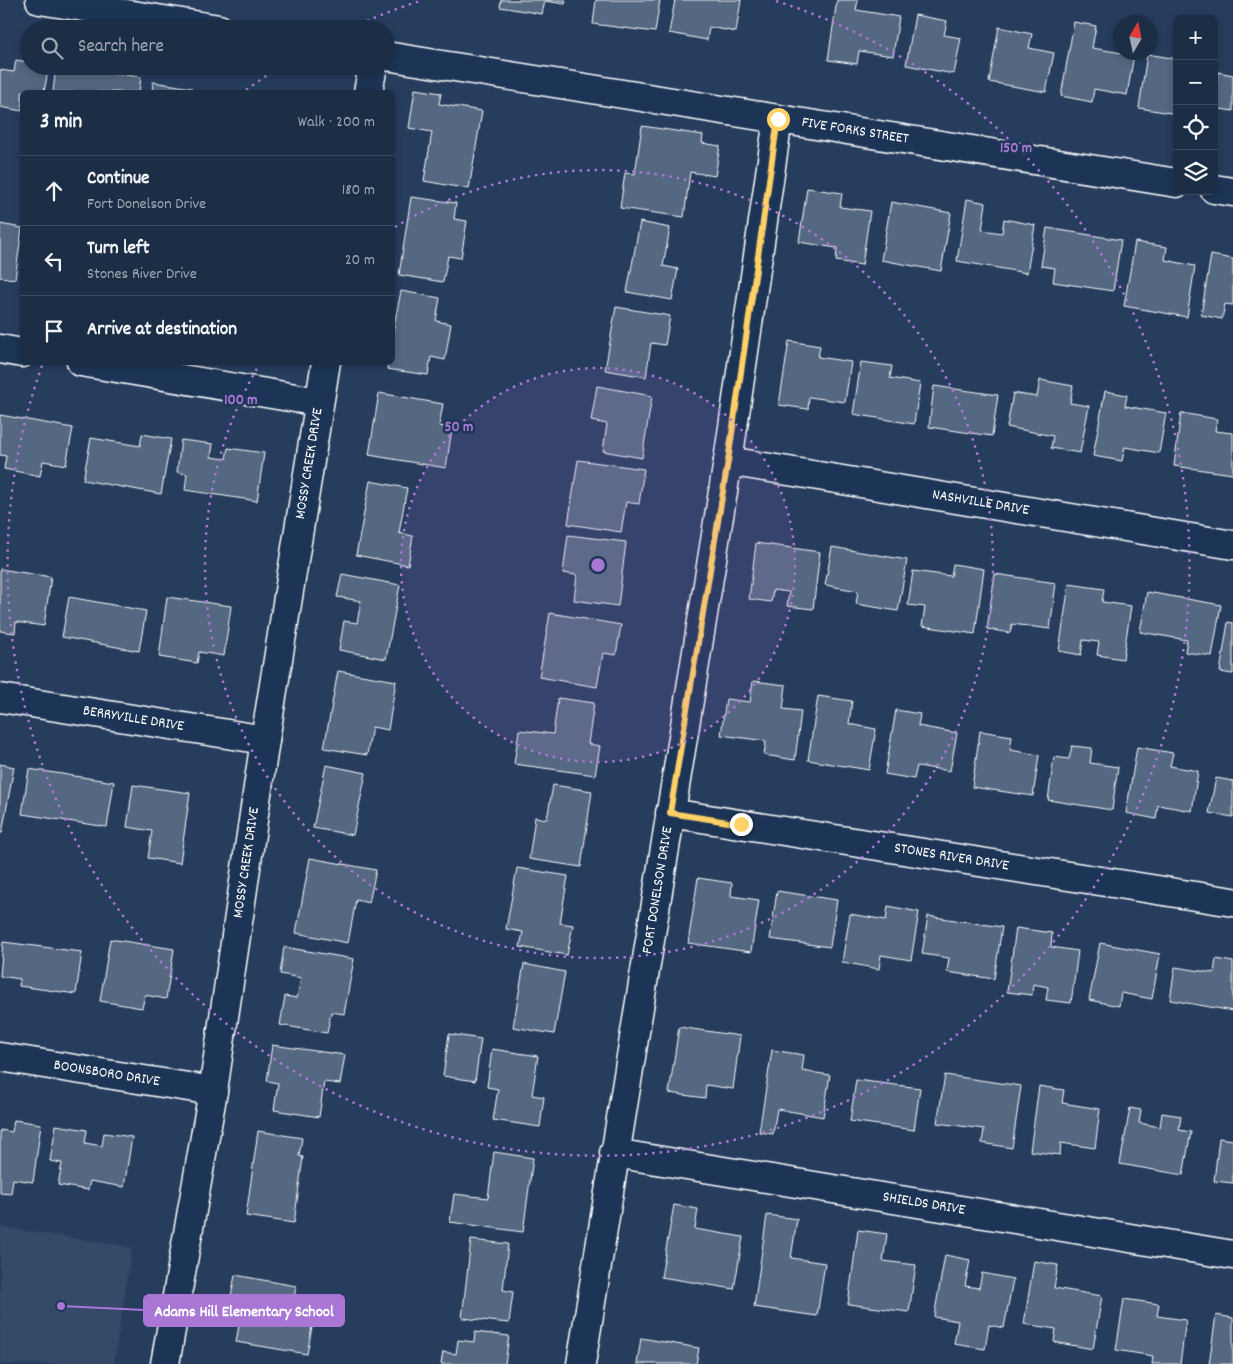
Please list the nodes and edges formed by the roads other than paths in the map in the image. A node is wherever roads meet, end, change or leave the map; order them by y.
1 (40, 0) edge
2 (163, 20) edge
3 (395, 57) edge
4 (371, 75) edge
5 (368, 90) edge
6 (778, 119) junction
7 (1173, 182) edge
8 (1218, 190) edge
9 (1233, 192) edge
10 (0, 349) edge
11 (20, 353) edge
12 (99, 365) edge
13 (326, 365) edge
14 (320, 402) junction
15 (728, 461) junction
16 (1233, 546) edge
17 (0, 698) edge
18 (266, 740) junction
19 (670, 813) junction
20 (1233, 902) edge
21 (0, 1057) edge
22 (213, 1091) junction
23 (614, 1153) junction
24 (1233, 1255) edge
25 (165, 1364) edge
26 (580, 1364) edge

1 - 2 street
3 - 6 street, FIVE FORKS STREET
4 - 5 street
6 - 7 street, FIVE FORKS STREET
6 - 15 street, FORT DONELSON DRIVE
8 - 9 street
10 - 11 street
12 - 14 street
13 - 14 street, MOSSY CREEK DRIVE
14 - 18 street, MOSSY CREEK DRIVE
15 - 16 street, NASHVILLE DRIVE
15 - 19 street, FORT DONELSON DRIVE
17 - 18 street, BERRYVILLE DRIVE
18 - 22 street, MOSSY CREEK DRIVE
19 - 20 street, STONES RIVER DRIVE
19 - 23 street, FORT DONELSON DRIVE
21 - 22 street, BOONSBORO DRIVE
22 - 25 street, MOSSY CREEK DRIVE
23 - 24 street, SHIELDS DRIVE
23 - 26 street, FORT DONELSON DRIVE

